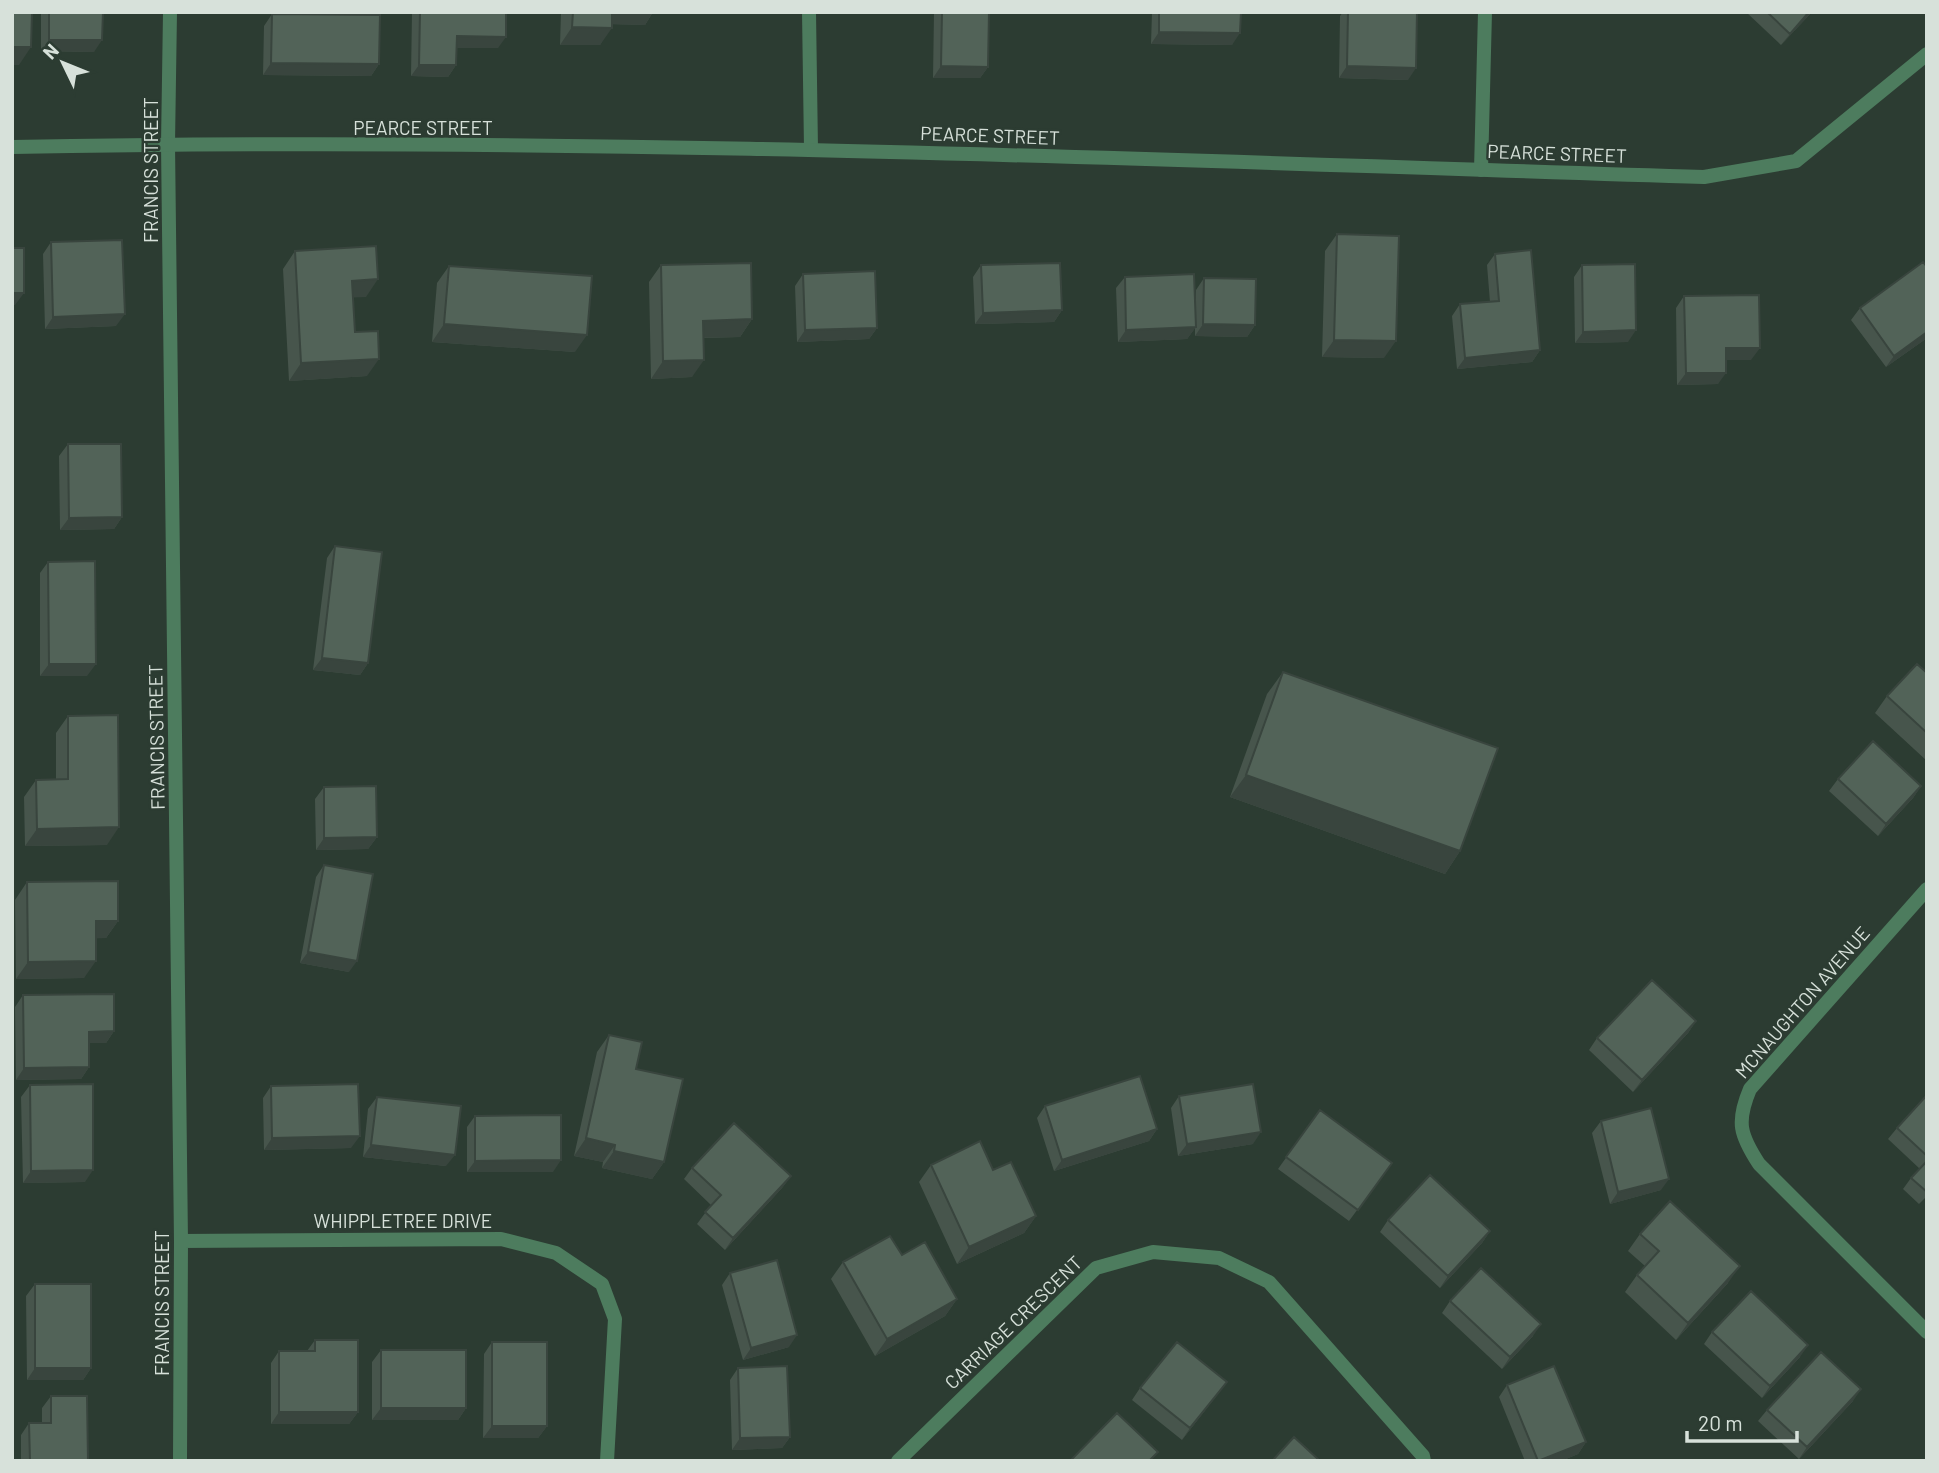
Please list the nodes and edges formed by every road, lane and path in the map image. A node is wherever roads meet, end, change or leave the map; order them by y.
1 (170, 12) edge
2 (809, 12) edge
3 (1485, 12) edge
4 (1927, 54) edge
5 (168, 144) junction
6 (12, 147) edge
7 (811, 149) junction
8 (1481, 170) junction
9 (1927, 889) edge
10 (181, 1241) junction
11 (1927, 1332) edge
12 (180, 1461) edge
13 (607, 1461) edge
14 (898, 1461) edge
15 (1423, 1461) edge

1 - 5 street, FRANCIS STREET
2 - 7 street
3 - 8 street
4 - 8 street, PEARCE STREET
5 - 6 street, PEARCE STREET
5 - 7 street, PEARCE STREET
5 - 10 street, FRANCIS STREET
7 - 8 street, PEARCE STREET
9 - 11 street, MCNAUGHTON AVENUE
10 - 12 street, FRANCIS STREET
10 - 13 street, WHIPPLETREE DRIVE
14 - 15 street, CARRIAGE CRESCENT

